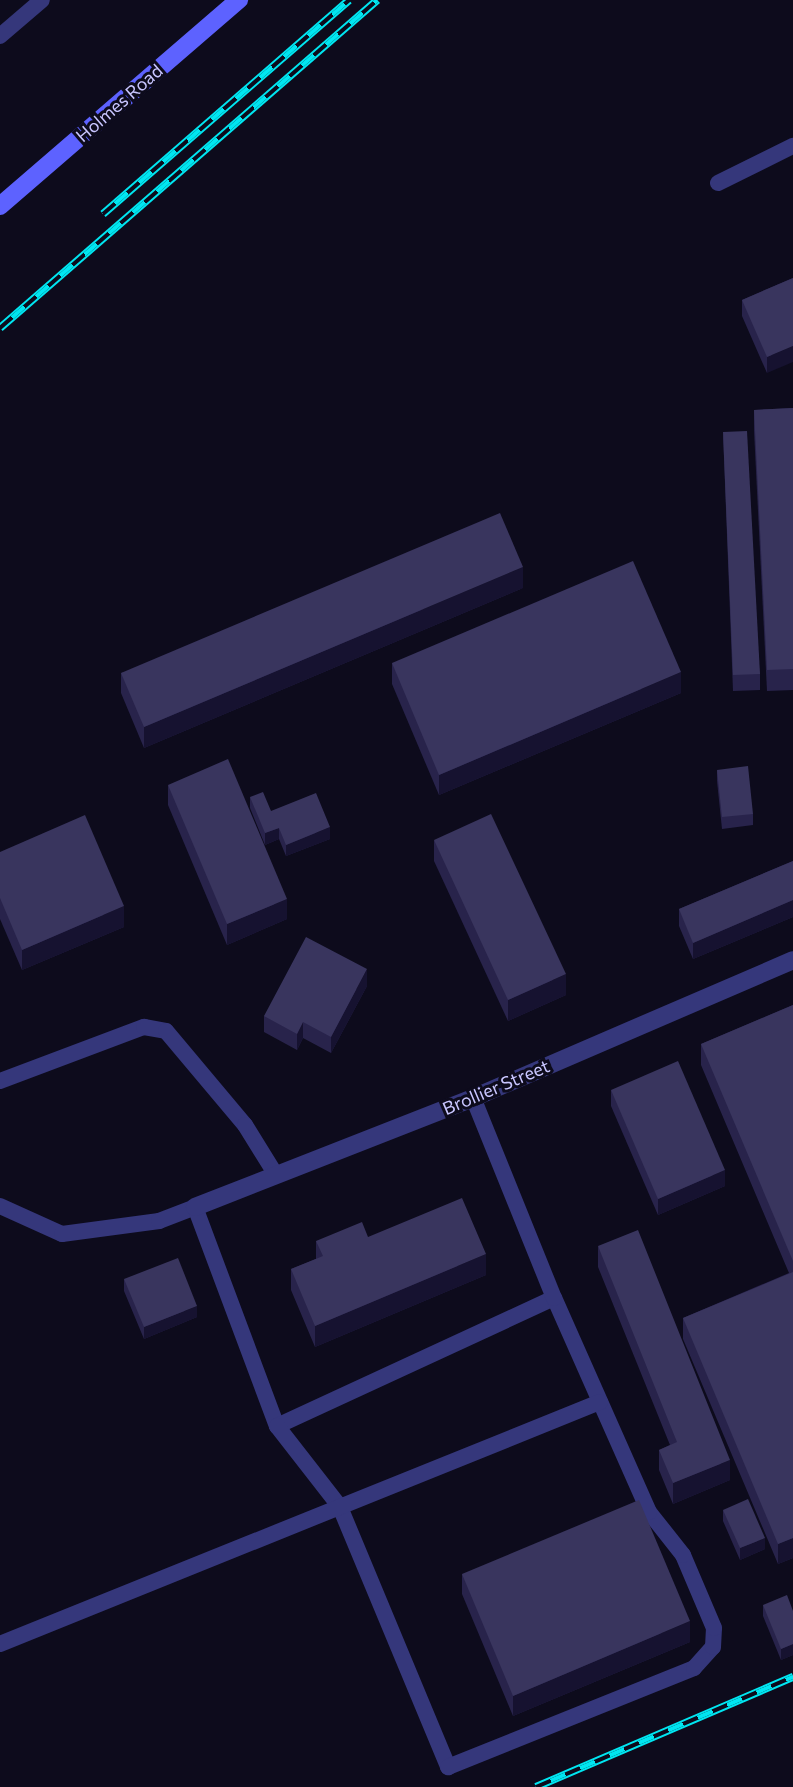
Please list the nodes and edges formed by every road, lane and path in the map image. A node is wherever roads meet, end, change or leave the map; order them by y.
1 (43, 0) edge
2 (239, 0) edge
3 (0, 36) edge
4 (793, 146) edge
5 (718, 183) dead end
6 (0, 206) edge
7 (793, 960) edge
8 (0, 1081) edge
9 (473, 1098) junction
10 (276, 1175) junction
11 (0, 1206) edge
12 (195, 1207) junction
13 (554, 1298) junction
14 (600, 1402) junction
15 (277, 1426) junction
16 (340, 1507) junction
17 (0, 1644) edge

1 - 3 lane
2 - 6 main road, Holmes Road
4 - 5 lane
7 - 9 street, Brollier Street
8 - 10 lane
9 - 10 street, Brollier Street
9 - 13 lane
10 - 12 street, Brollier Street
11 - 12 lane
12 - 15 lane
13 - 14 lane
13 - 15 lane
14 - 16 lane
14 - 16 lane
15 - 16 lane
16 - 17 lane

